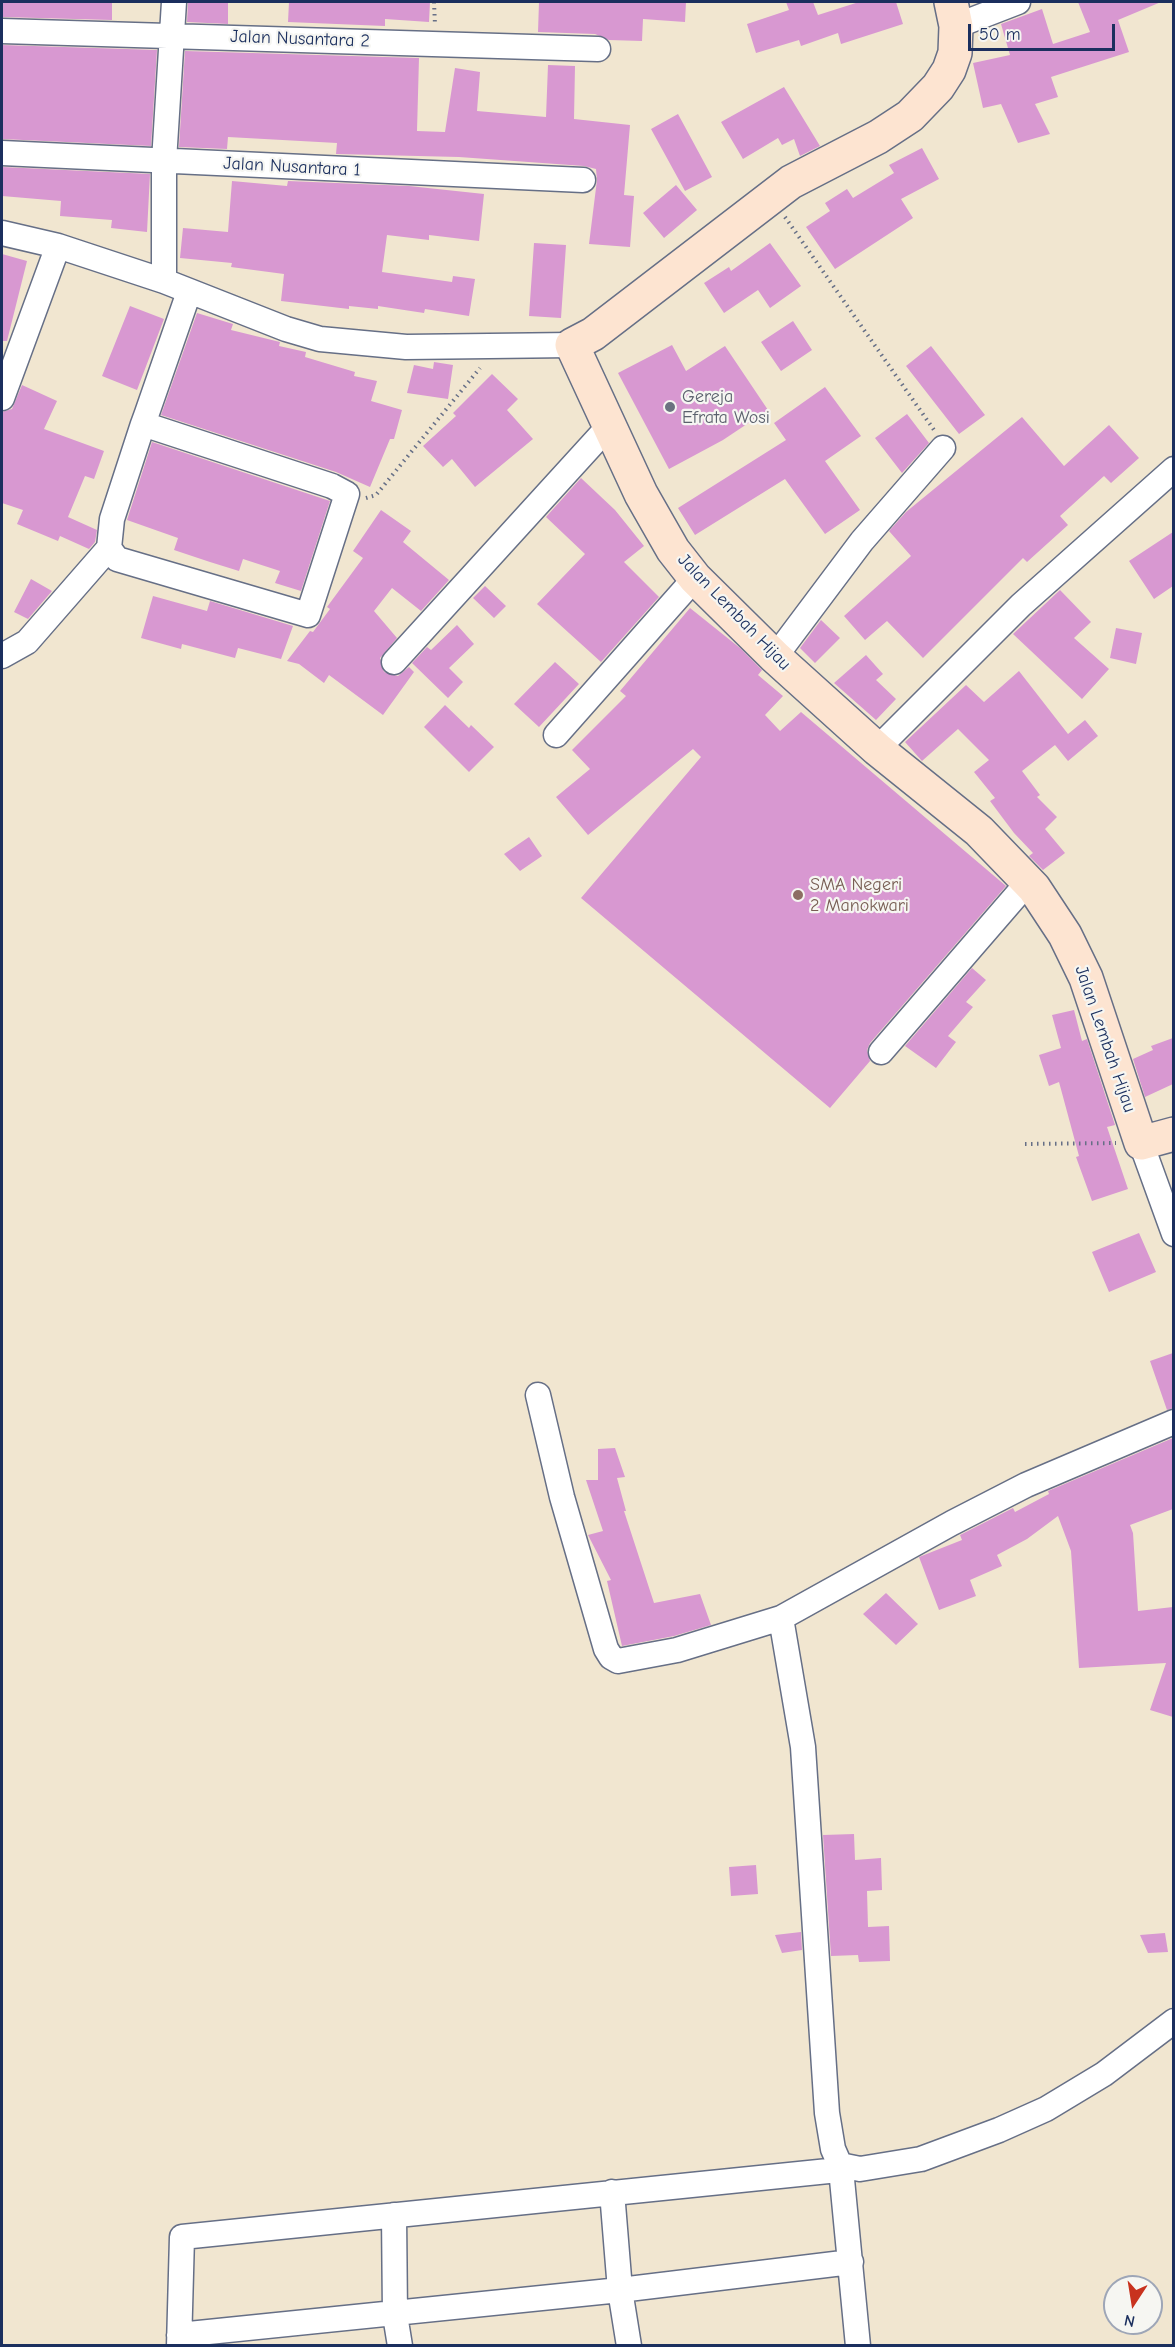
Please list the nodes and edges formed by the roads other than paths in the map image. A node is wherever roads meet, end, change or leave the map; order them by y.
1 (174, 2) edge
2 (1018, 2) edge
3 (954, 14) edge
4 (2, 30) edge
5 (172, 35) junction
6 (598, 49) dead end
7 (2, 153) edge
8 (164, 161) junction
9 (583, 180) dead end
10 (2, 233) edge
11 (58, 246) junction
12 (164, 281) junction
13 (189, 292) junction
14 (572, 345) junction
15 (2, 398) edge
16 (143, 424) junction
17 (609, 426) junction
18 (943, 448) road end
19 (1173, 469) edge
20 (109, 548) junction
21 (695, 578) junction
22 (2, 656) edge
23 (775, 657) junction
24 (394, 662) dead end
25 (556, 735) dead end
26 (877, 749) junction
27 (1031, 885) junction
28 (881, 1053) dead end
29 (1173, 1134) edge
30 (1141, 1143) junction
31 (1173, 1234) edge
32 (538, 1395) dead end
33 (1173, 1422) edge
34 (781, 1618) junction
35 (1173, 2021) edge
36 (844, 2169) junction
37 (612, 2192) junction
38 (394, 2215) junction
39 (851, 2262) junction
40 (620, 2290) junction
41 (395, 2315) junction
42 (179, 2340) edge
43 (400, 2346) edge
44 (629, 2346) edge
45 (858, 2346) edge

1 - 5 street
2 - 3 street
3 - 14 street
4 - 5 street, Jalan Nusantara 2
5 - 6 street, Jalan Nusantara 2
5 - 8 street
7 - 8 street, Jalan Nusantara 1
8 - 9 street, Jalan Nusantara 1
8 - 12 street
10 - 11 street
11 - 12 street
11 - 15 street
12 - 13 street
13 - 14 street
13 - 16 street
14 - 17 street, Jalan Lembah Hijau
16 - 20 street
16 - 20 street
17 - 21 street, Jalan Lembah Hijau
17 - 24 street
18 - 23 street
19 - 26 street
20 - 22 street
21 - 23 street, Jalan Lembah Hijau
21 - 25 street
23 - 26 street, Jalan Lembah Hijau
26 - 27 street, Jalan Lembah Hijau
27 - 28 street
27 - 30 street, Jalan Lembah Hijau
29 - 30 street
30 - 31 street, Jalan Lembah Hijau
32 - 34 street
33 - 34 street
34 - 36 street
35 - 36 street
36 - 37 street
36 - 39 street
37 - 38 street
37 - 40 street
38 - 41 street
38 - 42 street
39 - 40 street
39 - 45 street
40 - 41 street
40 - 44 street
41 - 42 street
41 - 43 street

